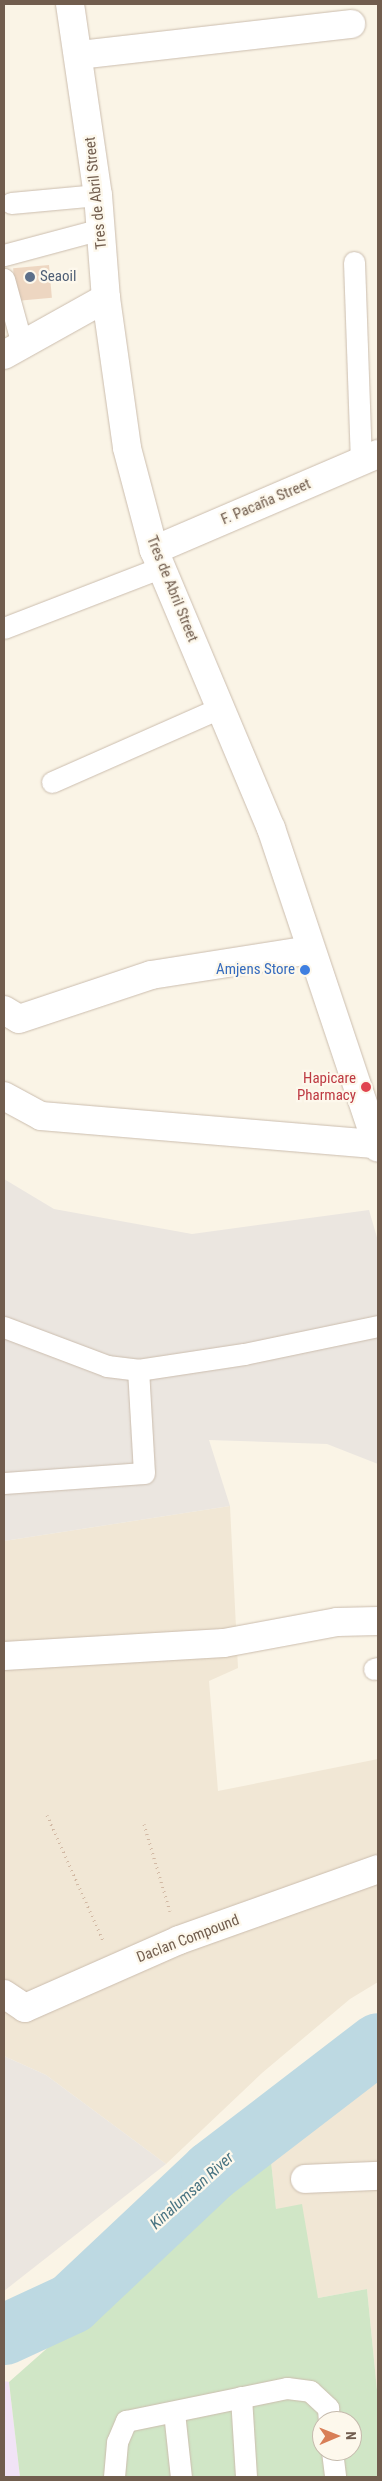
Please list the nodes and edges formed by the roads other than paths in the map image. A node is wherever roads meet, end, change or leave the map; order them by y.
1 (70, 4) edge
2 (351, 24) dead end
3 (79, 54) junction
4 (98, 195) junction
5 (11, 203) dead end
6 (101, 229) junction
7 (4, 255) edge
8 (354, 262) dead end
9 (4, 279) edge
10 (106, 298) junction
11 (13, 350) edge
12 (370, 458) edge
13 (158, 558) junction
14 (4, 628) edge
15 (222, 707) junction
16 (52, 782) dead end
17 (311, 950) junction
18 (4, 1010) edge
19 (4, 1096) edge
20 (378, 1146) edge
21 (378, 1326) edge
22 (7, 1330) edge
23 (138, 1370) junction
24 (4, 1483) edge
25 (378, 1621) edge
26 (4, 1656) edge
27 (378, 1869) edge
28 (4, 1994) edge
29 (378, 2176) edge
30 (305, 2179) dead end
31 (241, 2398) junction
32 (328, 2411) edge
33 (174, 2412) junction
34 (333, 2461) edge
35 (114, 2477) edge
36 (181, 2477) edge
37 (246, 2477) edge
38 (334, 2477) edge

1 - 3 street, Tres de Abril Street
2 - 3 street
3 - 4 street, Tres de Abril Street
4 - 5 lane
4 - 6 street, Tres de Abril Street
6 - 7 lane
6 - 10 street, Tres de Abril Street
8 - 12 lane
9 - 11 lane
10 - 11 street
10 - 13 street, Tres de Abril Street
12 - 13 street, F. Pacaña Street
13 - 14 lane
13 - 15 street, Tres de Abril Street
15 - 16 lane
15 - 17 street, Tres de Abril Street
17 - 18 street
17 - 20 street, Tres de Abril Street
19 - 20 street
21 - 23 lane
22 - 23 lane
23 - 24 lane
25 - 26 street
27 - 28 street, Daclan Compound
29 - 30 street
31 - 32 lane
31 - 33 lane
31 - 37 lane
33 - 35 lane
33 - 36 lane
34 - 38 lane

